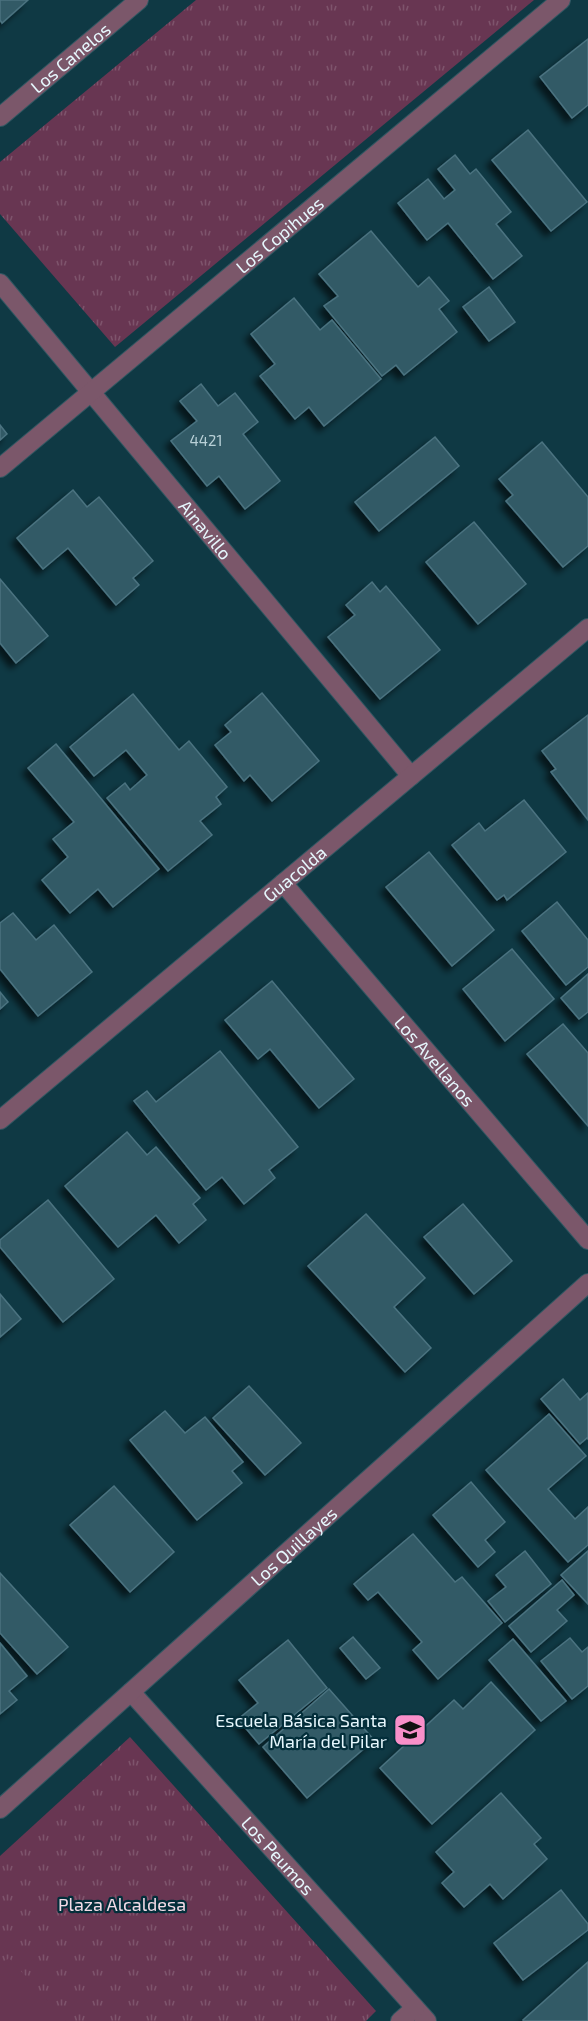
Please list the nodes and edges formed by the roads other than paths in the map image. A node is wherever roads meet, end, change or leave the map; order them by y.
1 (139, 0) edge
2 (561, 0) edge
3 (0, 117) edge
4 (0, 283) edge
5 (91, 392) junction
6 (0, 468) edge
7 (588, 628) edge
8 (411, 776) junction
9 (283, 883) junction
10 (0, 1120) edge
11 (588, 1240) edge
12 (588, 1283) edge
13 (131, 1692) junction
14 (0, 1809) edge
15 (421, 2014) edge
16 (400, 2021) edge

1 - 3 street, Los Canelos
2 - 5 street, Los Copihues
4 - 5 street, Ainavillo
5 - 6 street, Los Copihues
5 - 8 street, Ainavillo
7 - 8 street, Guacolda
8 - 9 street, Guacolda
9 - 10 street, Guacolda
9 - 11 street, Los Avellanos
12 - 13 street, Los Quillayes
13 - 14 street, Los Quillayes
13 - 15 street, Los Peumos
15 - 16 street

